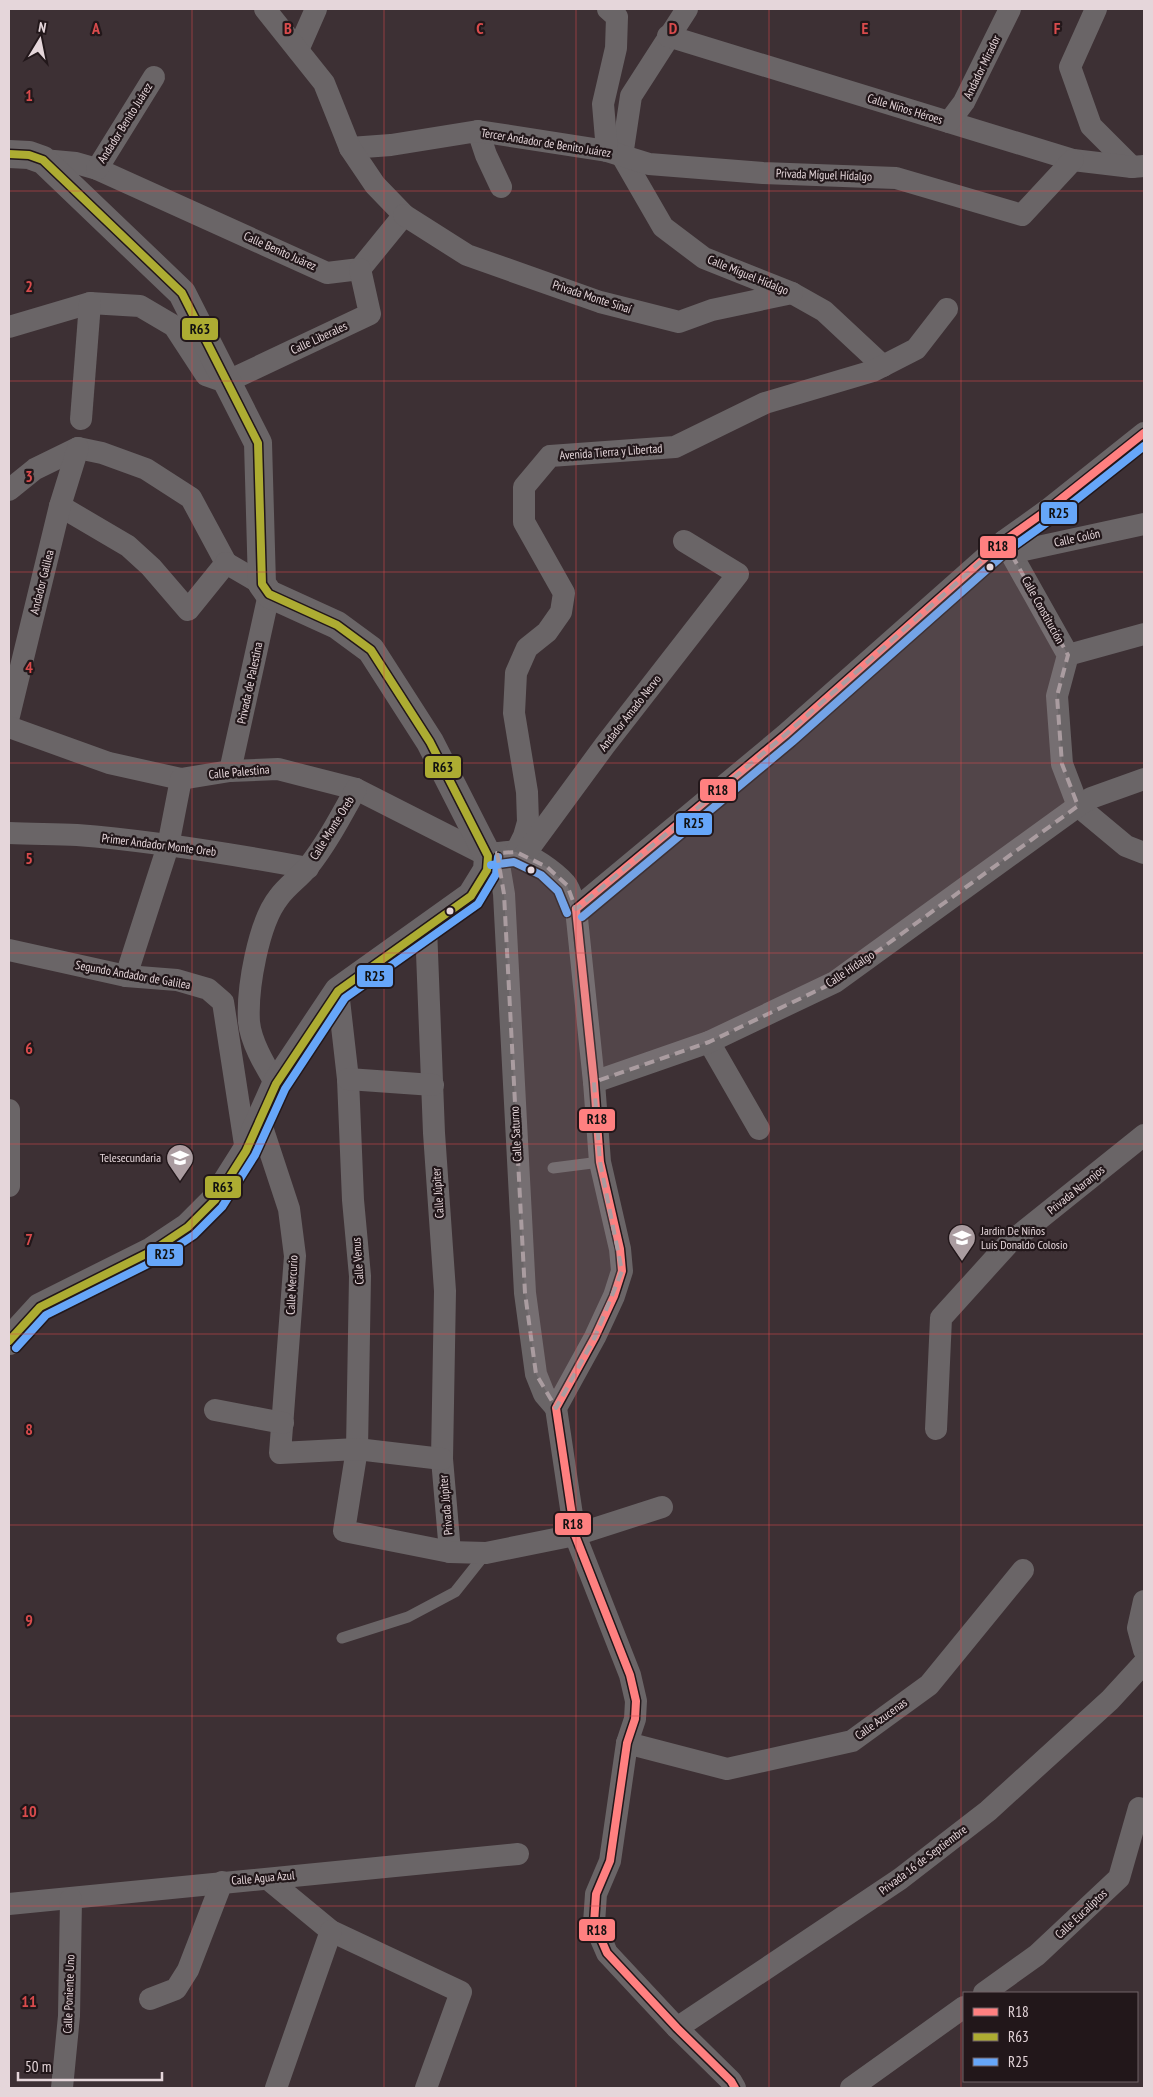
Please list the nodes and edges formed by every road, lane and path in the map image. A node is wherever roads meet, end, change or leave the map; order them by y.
1 (265, 9) edge
2 (316, 9) edge
3 (608, 9) edge
4 (687, 9) edge
5 (1010, 9) edge
6 (1096, 9) edge
7 (668, 36) junction
8 (298, 50) junction
9 (154, 77) dead end
10 (949, 122) junction
11 (478, 132) junction
12 (350, 148) junction
13 (9, 154) edge
14 (614, 154) junction
15 (43, 160) junction
16 (1072, 160) junction
17 (1138, 167) edge
18 (97, 169) junction
19 (501, 187) dead end
20 (404, 214) junction
21 (360, 268) junction
22 (792, 293) junction
23 (90, 302) junction
24 (947, 309) dead end
25 (9, 327) edge
26 (883, 366) junction
27 (226, 382) junction
28 (81, 419) dead end
29 (1144, 433) edge
30 (78, 448) junction
31 (9, 490) edge
32 (60, 506) junction
33 (1144, 524) edge
34 (684, 541) dead end
35 (1007, 547) junction
36 (226, 563) junction
37 (265, 589) junction
38 (1144, 634) edge
39 (1068, 655) junction
40 (9, 716) edge
41 (9, 727) edge
42 (230, 771) junction
43 (181, 778) junction
44 (1144, 779) edge
45 (356, 789) junction
46 (1078, 806) junction
47 (9, 834) edge
48 (168, 846) junction
49 (1144, 853) edge
50 (506, 854) junction
51 (308, 868) junction
52 (576, 909) junction
53 (426, 927) junction
54 (9, 950) edge
55 (126, 976) junction
56 (338, 991) junction
57 (709, 1042) junction
58 (348, 1079) junction
59 (594, 1082) junction
60 (276, 1084) junction
61 (433, 1085) junction
62 (9, 1110) edge
63 (260, 1121) junction
64 (759, 1128) dead end
65 (1144, 1135) edge
66 (246, 1151) junction
67 (600, 1162) junction
68 (553, 1168) dead end
69 (9, 1186) edge
70 (9, 1341) edge
71 (556, 1408) junction
72 (215, 1410) dead end
73 (283, 1423) junction
74 (936, 1429) dead end
75 (358, 1449) junction
76 (442, 1460) junction
77 (662, 1507) dead end
78 (575, 1535) junction
79 (450, 1552) junction
80 (486, 1553) junction
81 (1023, 1570) dead end
82 (1144, 1601) edge
83 (342, 1638) dead end
84 (1144, 1650) edge
85 (1144, 1663) edge
86 (627, 1743) junction
87 (1139, 1808) dead end
88 (518, 1854) dead end
89 (268, 1879) junction
90 (222, 1882) junction
91 (71, 1899) junction
92 (9, 1904) edge
93 (331, 1931) junction
94 (985, 1992) edge
95 (150, 1999) dead end
96 (963, 2008) edge
97 (677, 2028) junction
98 (62, 2088) edge
99 (276, 2088) edge
100 (426, 2088) edge
101 (735, 2088) edge
102 (851, 2088) edge

1 - 8 street
2 - 8 street
3 - 14 street
4 - 7 street
5 - 10 street, Andador Mirador
6 - 17 street
7 - 10 street, Calle Niños Héroes
7 - 14 street
8 - 12 street
9 - 18 street, Andador Benito Juárez
10 - 16 street, Calle Niños Héroes
11 - 12 street, Tercer Andador de Benito Juárez
11 - 14 street, Tercer Andador de Benito Juárez
11 - 19 street
12 - 20 street
13 - 15 street
14 - 16 street, Privada Miguel Hidalgo
14 - 22 street, Calle Miguel Hidalgo
15 - 18 street, Calle Benito Juárez
15 - 27 street
16 - 17 street, Calle Niños Héroes
18 - 21 street, Calle Benito Juárez
20 - 21 street
20 - 22 street, Privada Monte Sinaí
21 - 27 street, Calle Liberales
22 - 26 street, Calle Miguel Hidalgo
23 - 25 street
23 - 27 street
23 - 28 street
24 - 26 street
26 - 50 street, Avenida Tierra y Libertad
27 - 37 street
29 - 35 street
30 - 31 street
30 - 32 street, Andador Galilea
30 - 36 street
32 - 36 street
32 - 40 street, Andador Galilea
33 - 35 street, Calle Colón
34 - 50 street, Andador Amado Nervo
35 - 39 street, Calle Constitución
35 - 52 street
36 - 37 street
37 - 42 street, Privada de Palestina
37 - 50 street
38 - 39 street
39 - 46 street, Calle Constitución
41 - 43 street, Calle Palestina
42 - 43 street, Calle Palestina
42 - 45 street, Calle Palestina
43 - 48 street
44 - 46 street, Calle Hidalgo
45 - 50 street, Calle Palestina
45 - 51 street, Calle Monte Oreb
46 - 49 street, Calle Constitución
46 - 57 street, Calle Hidalgo
47 - 48 street, Primer Andador Monte Oreb
48 - 51 street, Primer Andador Monte Oreb
48 - 55 street
50 - 52 street, Calle Palestina
50 - 53 street
50 - 71 street, Calle Saturno
51 - 60 street, Calle Monte Oreb
52 - 59 street, Calle Palestina
53 - 56 street
53 - 61 street, Calle Júpiter
54 - 55 street, Segundo Andador de Galilea
55 - 66 street, Segundo Andador de Galilea
56 - 58 street, Calle Venus
56 - 60 street
57 - 59 street, Calle Hidalgo
57 - 64 street
58 - 61 street
58 - 75 street, Calle Venus
59 - 67 street, Calle Palestina
60 - 63 street
61 - 76 street, Calle Júpiter
62 - 69 street
63 - 66 street
63 - 73 street, Calle Mercurio
65 - 74 street, Privada Naranjos
66 - 70 street
67 - 68 lane
67 - 71 street, Calle Palestina
71 - 78 street
72 - 73 street
73 - 75 street, Calle Mercurio
75 - 76 street
75 - 79 street, Calle Venus
76 - 79 street, Privada Júpiter
77 - 78 street
78 - 80 street
78 - 86 street
79 - 80 street
80 - 83 lane
81 - 86 street, Calle Azucenas
82 - 84 street
85 - 97 street, Privada 16 de Septiembre
86 - 97 street
87 - 94 street, Calle Eucaliptos
88 - 89 street, Calle Agua Azul
89 - 90 street, Calle Agua Azul
89 - 93 street
90 - 91 street, Calle Agua Azul
90 - 95 street
91 - 92 street, Calle Agua Azul
91 - 98 street, Calle Poniente Uno
93 - 99 street
93 - 100 street
96 - 102 street
97 - 101 street

